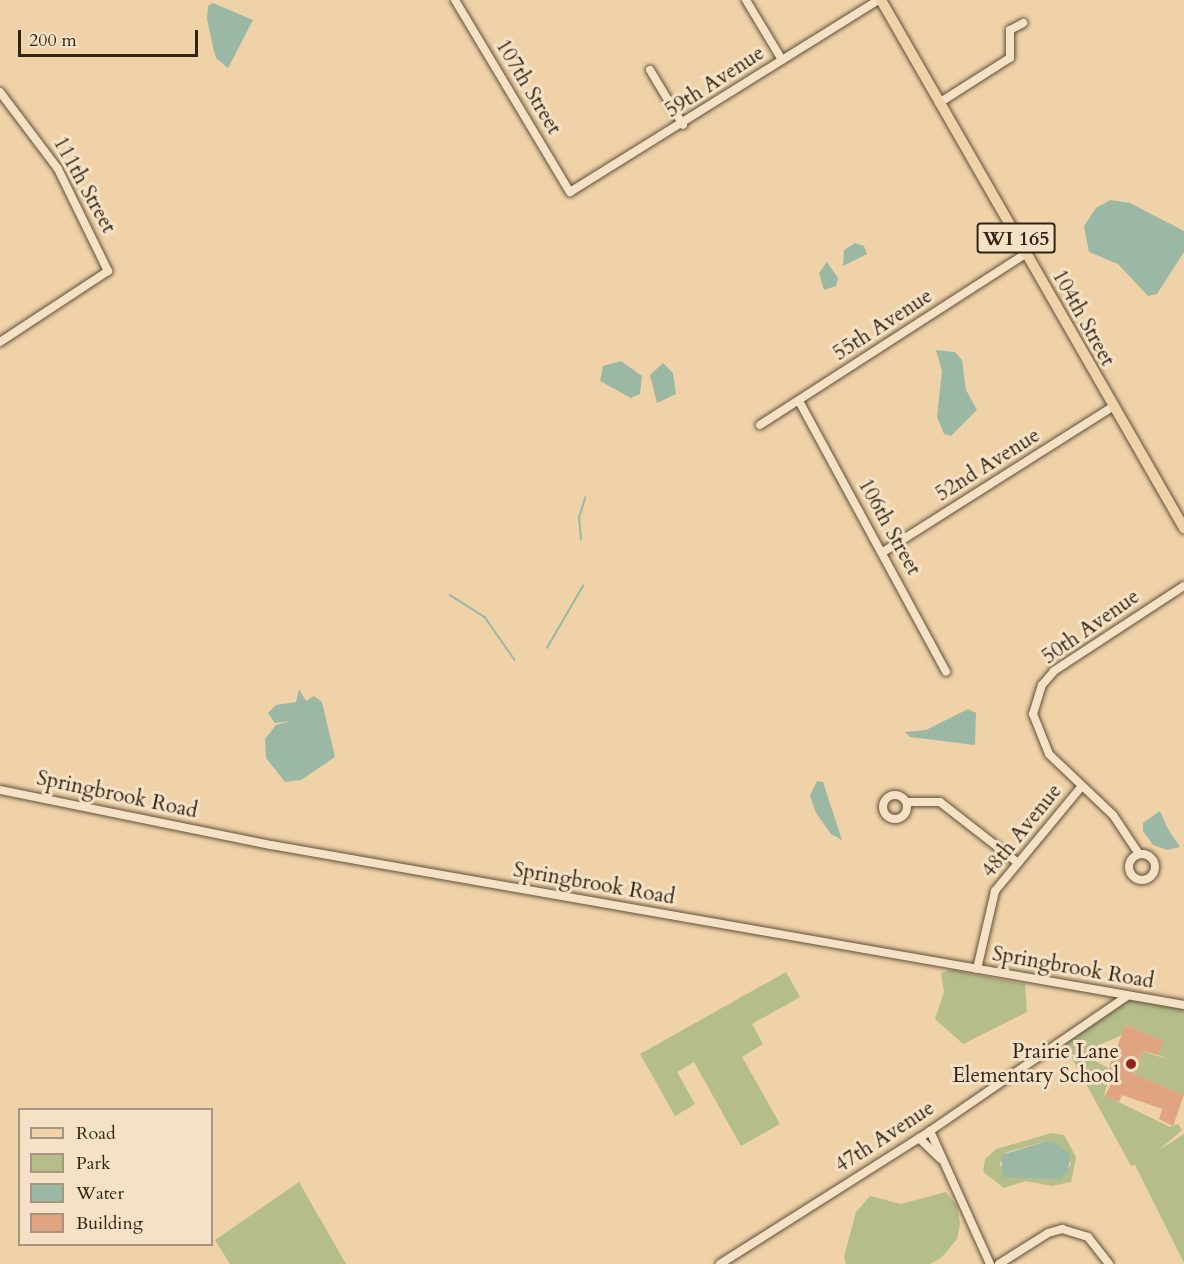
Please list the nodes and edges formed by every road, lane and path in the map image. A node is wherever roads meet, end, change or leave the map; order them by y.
1 (455, 0) edge
2 (746, 0) edge
3 (880, 0) edge
4 (1023, 23) dead end
5 (782, 60) junction
6 (650, 70) dead end
7 (0, 92) edge
8 (939, 104) junction
9 (683, 125) junction
10 (570, 192) joint
11 (1025, 254) junction
12 (0, 342) edge
13 (799, 401) junction
14 (1111, 408) junction
15 (760, 425) dead end
16 (1184, 528) edge
17 (883, 552) junction
18 (1184, 586) edge
19 (946, 672) dead end
20 (1082, 786) junction
21 (0, 790) edge
22 (907, 802) dead end
23 (1139, 854) dead end
24 (1018, 863) junction
25 (977, 969) junction
26 (1126, 996) junction
27 (1184, 1005) edge
28 (930, 1131) junction
29 (919, 1138) junction
30 (941, 1159) junction
31 (720, 1264) edge
32 (990, 1264) edge
33 (999, 1264) edge
34 (1109, 1264) edge

1 - 10 street, 107th Street
2 - 5 street
3 - 5 street, 59th Avenue
3 - 8 main road, 104th Street / WI 165
4 - 8 street
5 - 9 street, 59th Avenue
6 - 9 street
7 - 12 street, 111th Street
8 - 11 main road, 104th Street / WI 165
9 - 10 street, 59th Avenue
11 - 13 street, 55th Avenue
11 - 14 main road, 104th Street / WI 165
13 - 15 street, 55th Avenue
13 - 17 street, 106th Street
14 - 16 main road, 104th Street / WI 165
14 - 17 street, 52nd Avenue
17 - 19 street, 106th Street
18 - 20 street, 50th Avenue
20 - 23 street
20 - 24 street, 48th Avenue
21 - 25 street, Springbrook Road
22 - 24 street
24 - 25 street, 48th Avenue
25 - 26 street, Springbrook Road
26 - 27 street, Springbrook Road
26 - 28 street, 47th Avenue
28 - 29 street, 47th Avenue
28 - 30 street
29 - 30 street
29 - 31 street, 47th Avenue
30 - 32 street
33 - 34 street

